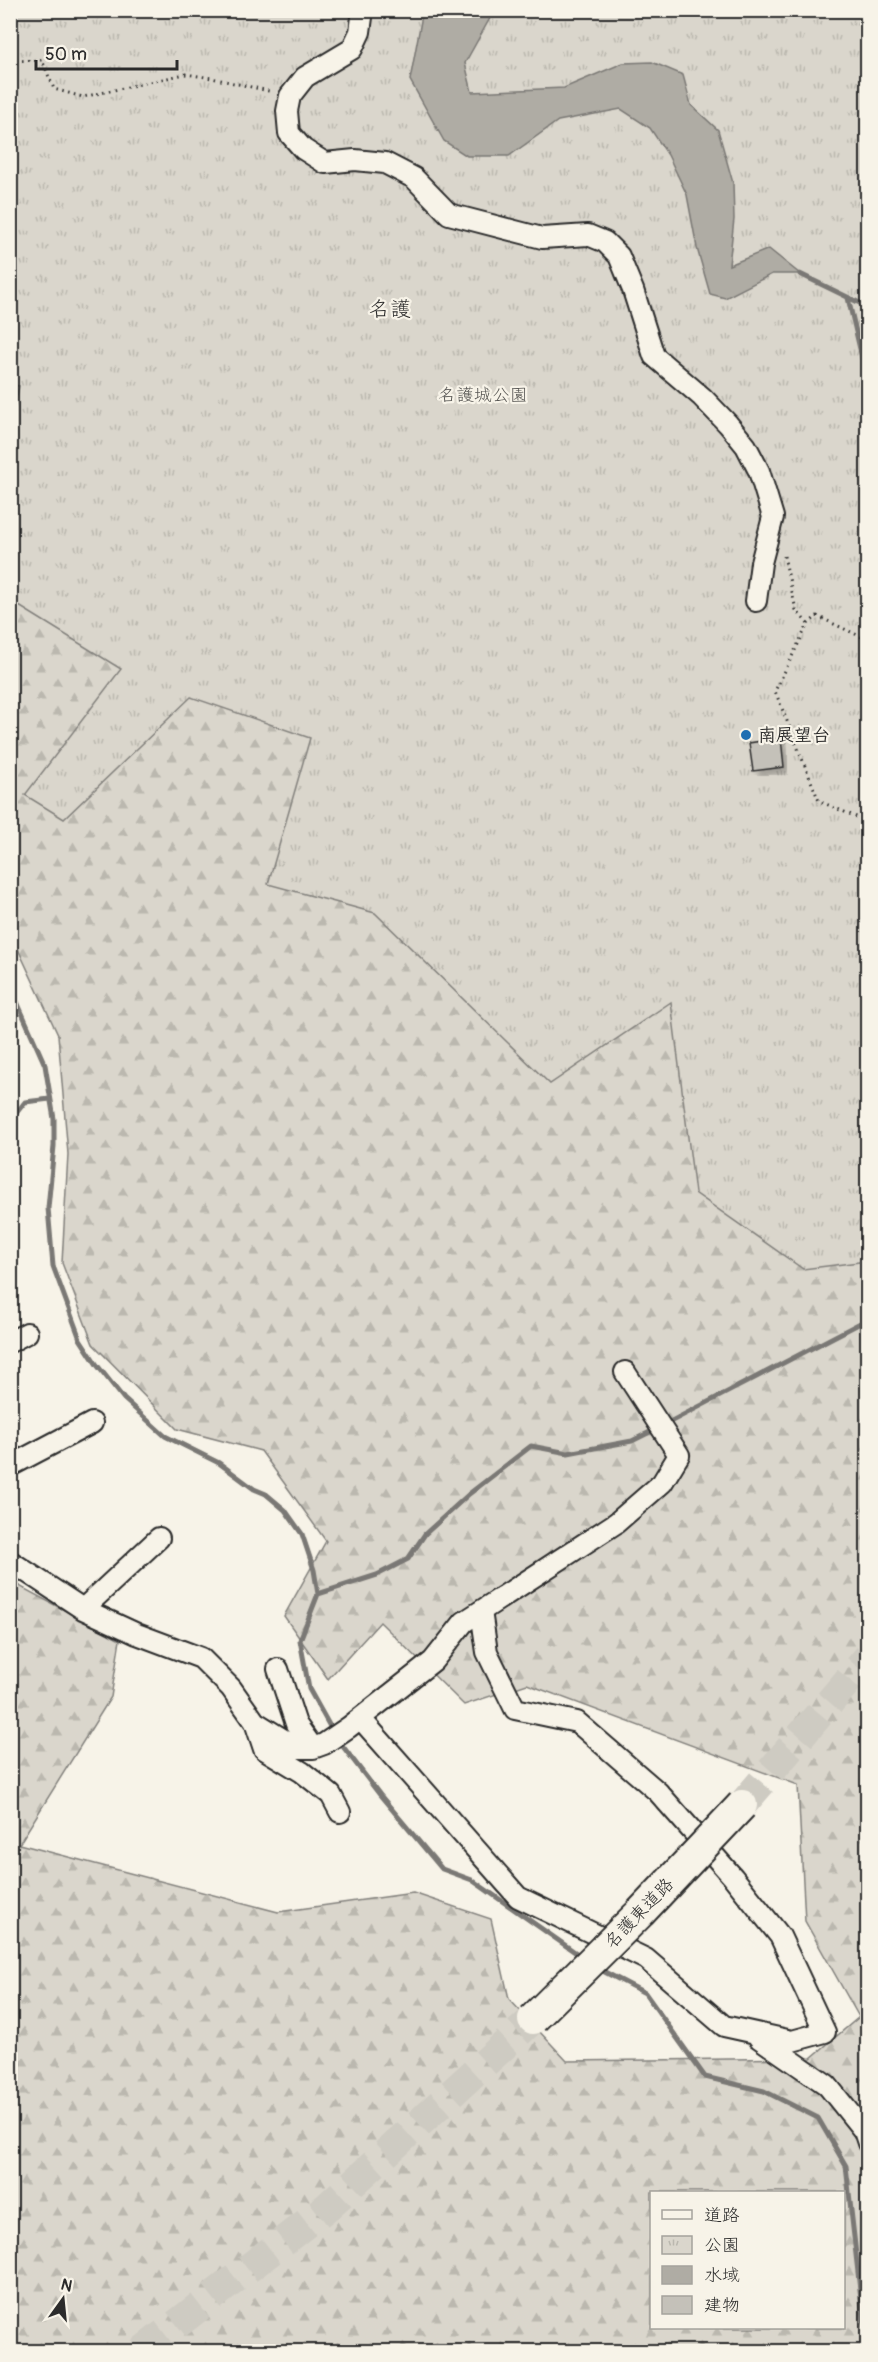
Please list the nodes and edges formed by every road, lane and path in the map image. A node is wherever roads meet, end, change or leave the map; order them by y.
1 (363, 10) edge
2 (10, 61) edge
3 (290, 96) junction
4 (783, 555) dead end
5 (756, 601) dead end
6 (808, 624) junction
7 (867, 640) edge
8 (867, 822) edge
9 (624, 1372) dead end
10 (92, 1422) dead end
11 (10, 1466) edge
12 (159, 1538) dead end
13 (10, 1561) edge
14 (82, 1609) junction
15 (481, 1611) junction
16 (278, 1670) dead end
17 (255, 1722) junction
18 (355, 1723) junction
19 (319, 1746) junction
20 (742, 1805) tunnel mouth
21 (340, 1812) dead end
22 (533, 2019) tunnel mouth
23 (752, 2033) junction
24 (867, 2143) edge

1 - 3 street
2 - 3 path
3 - 5 street
4 - 6 path
6 - 7 path
6 - 8 path
9 - 15 street
10 - 11 street
12 - 14 street
13 - 14 street
14 - 17 street
15 - 18 street
15 - 23 street
16 - 19 street
17 - 19 street
17 - 21 street
18 - 19 street
18 - 23 street
20 - 22 highway, 名護東道路, bridge
23 - 24 street

